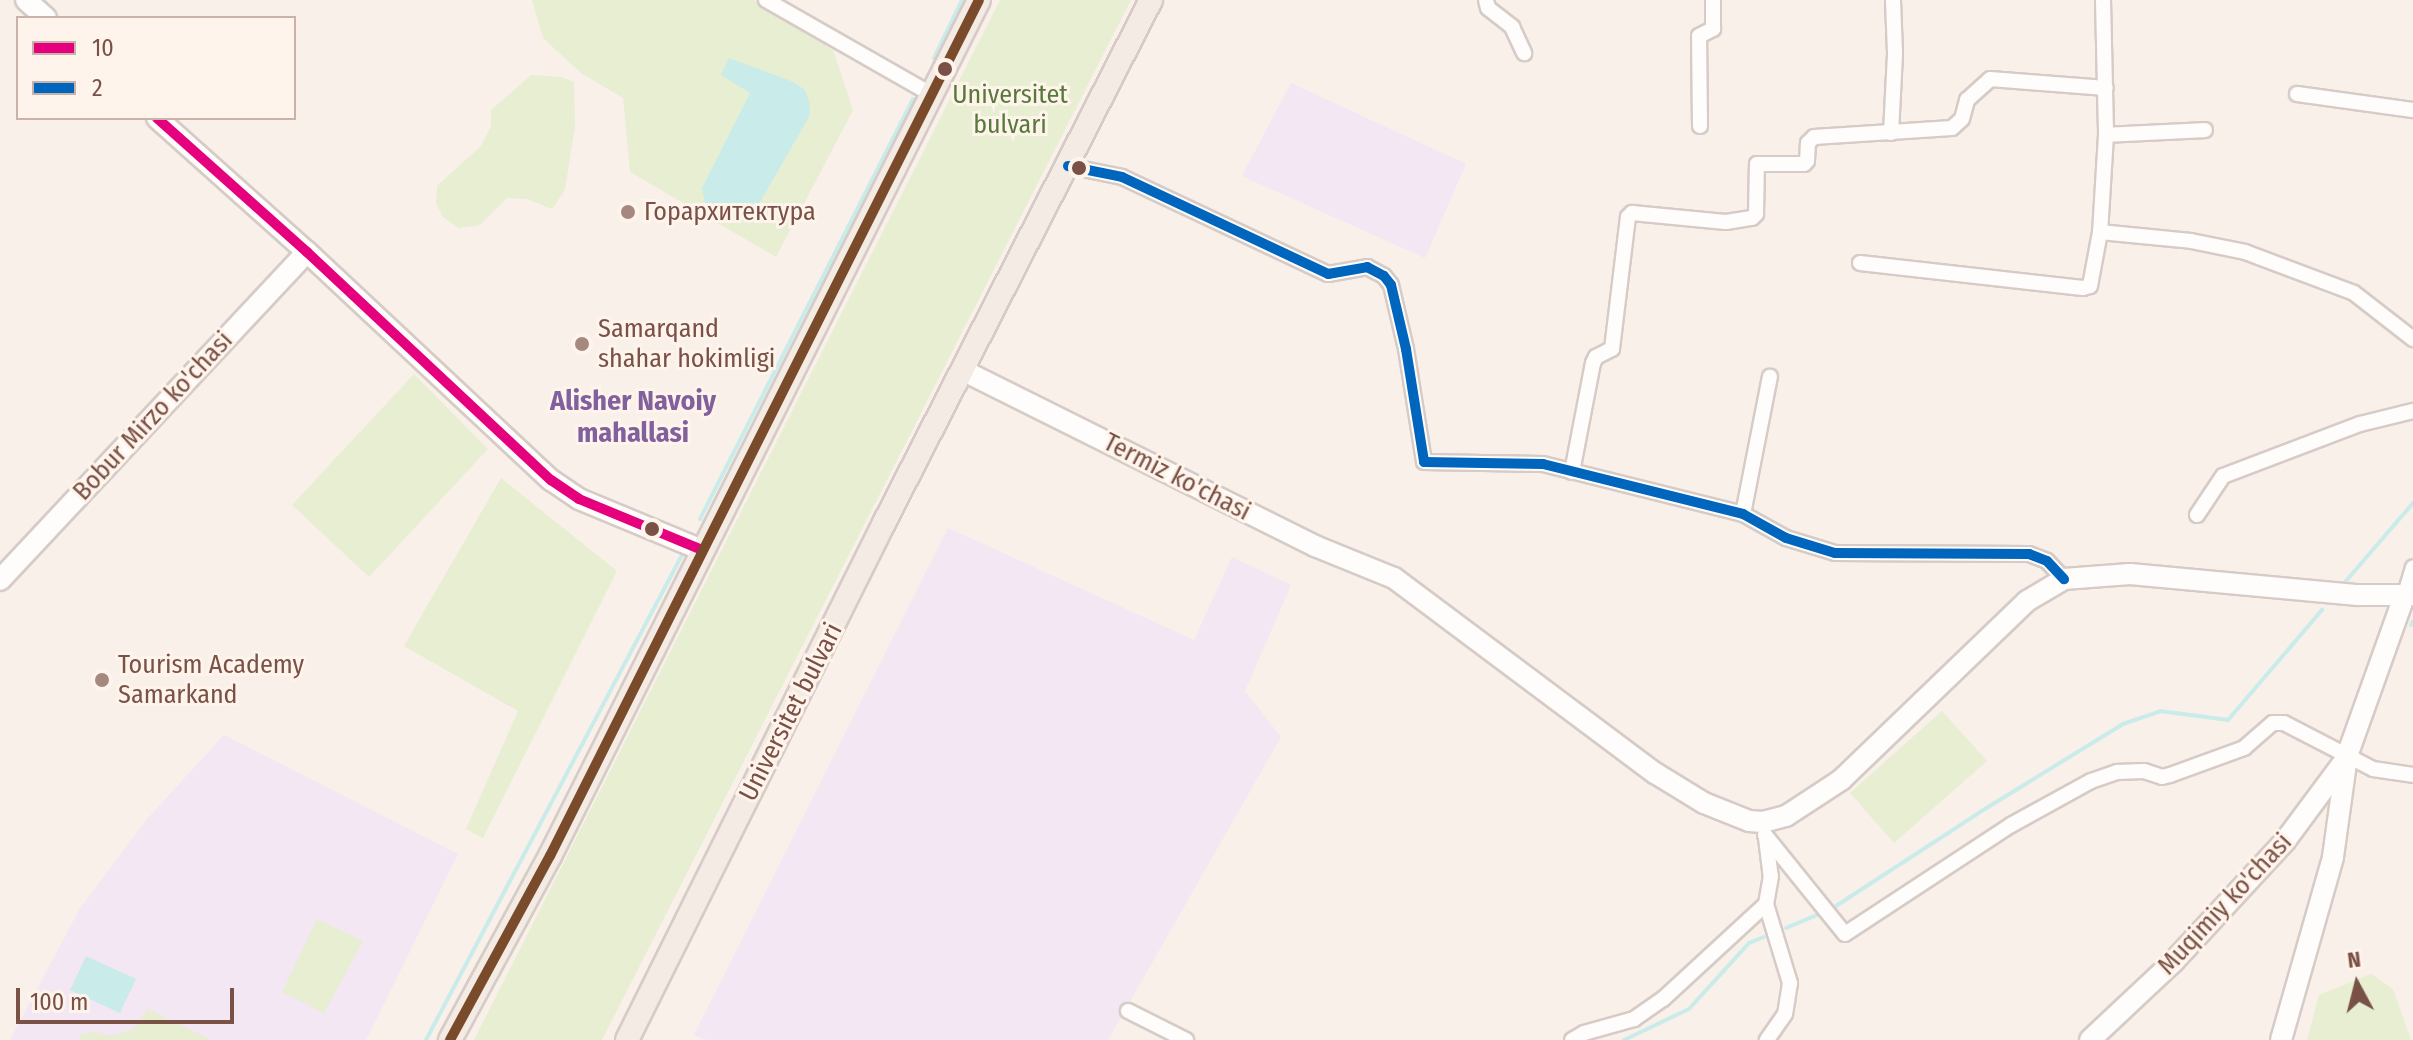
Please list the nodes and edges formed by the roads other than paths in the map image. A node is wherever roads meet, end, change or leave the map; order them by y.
1 (26, 0) edge
2 (766, 0) edge
3 (979, 0) edge
4 (1151, 0) edge
5 (1486, 0) edge
6 (1713, 0) edge
7 (1893, 0) edge
8 (2103, 0) edge
9 (44, 16) edge
10 (1524, 53) dead end
11 (2106, 88) junction
12 (931, 94) junction
13 (2297, 94) dead end
14 (2413, 110) edge
15 (159, 120) edge
16 (1700, 126) dead end
17 (2205, 130) dead end
18 (1891, 133) junction
19 (2106, 135) junction
20 (1068, 166) junction
21 (2100, 232) junction
22 (307, 252) junction
23 (1860, 263) dead end
24 (2413, 339) edge
25 (962, 370) junction
26 (1770, 377) dead end
27 (2413, 411) edge
28 (1572, 472) junction
29 (1743, 514) junction
30 (2197, 515) dead end
31 (702, 550) junction
32 (2413, 567) edge
33 (2064, 579) junction
34 (0, 580) edge
35 (2409, 596) edge
36 (2347, 756) junction
37 (2413, 775) edge
38 (1764, 829) junction
39 (1766, 904) junction
40 (1128, 1011) dead end
41 (450, 1040) edge
42 (627, 1040) edge
43 (1186, 1040) edge
44 (1572, 1040) edge
45 (1767, 1040) edge
46 (2090, 1040) edge
47 (2281, 1040) edge

1 - 9 main road
2 - 12 street
3 - 12 main road
4 - 20 main road, Universitet bulvari
5 - 10 street
6 - 16 street
7 - 18 street
8 - 11 street
11 - 18 street
11 - 19 street
12 - 31 main road
13 - 14 street
15 - 22 main road
17 - 19 street
18 - 28 street
19 - 21 street
20 - 25 main road, Universitet bulvari
20 - 28 street
21 - 23 street
21 - 24 street
22 - 31 main road
22 - 34 main road, Bobur Mirzo ko'chasi
25 - 38 main road, Termiz ko'chasi
25 - 42 main road, Universitet bulvari
26 - 29 street
27 - 30 street
28 - 29 street
29 - 33 street
31 - 41 main road
32 - 35 street
33 - 35 main road
33 - 38 main road
35 - 36 main road
36 - 37 street
36 - 38 street
36 - 46 main road, Muqimiy ko'chasi
36 - 47 main road
38 - 39 street
39 - 44 street
39 - 45 street
40 - 43 street

